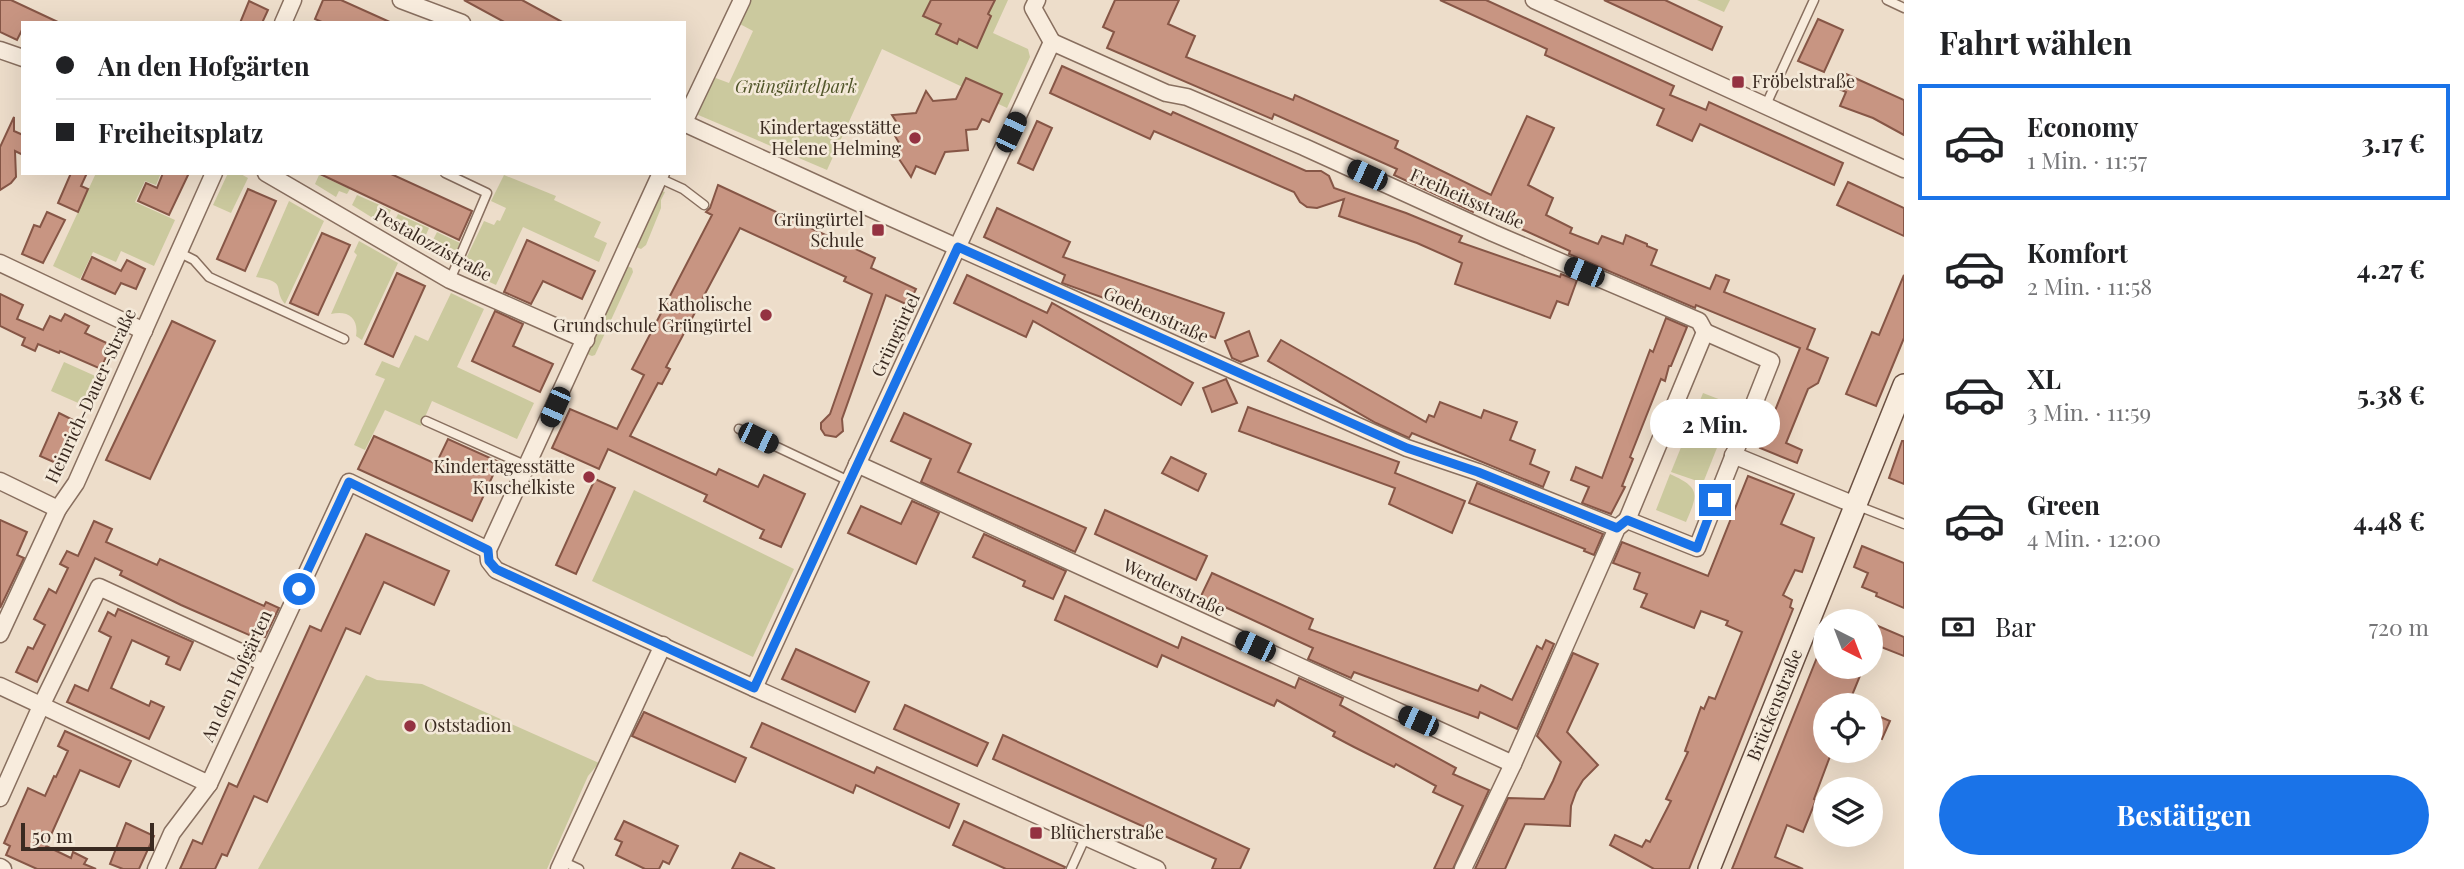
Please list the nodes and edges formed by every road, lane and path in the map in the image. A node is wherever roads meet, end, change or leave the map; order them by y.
1 (293, 0) edge
2 (401, 0) edge
3 (742, 0) edge
4 (1037, 0) edge
5 (1534, 0) edge
6 (1814, 0) edge
7 (1887, 0) edge
8 (1562, 6) edge
9 (1904, 8) edge
10 (283, 21) edge
11 (457, 21) edge
12 (1052, 42) junction
13 (0, 50) edge
14 (21, 57) edge
15 (1765, 107) junction
16 (686, 119) edge
17 (686, 124) edge
18 (1904, 169) edge
19 (214, 175) edge
20 (269, 175) edge
21 (449, 175) edge
22 (660, 176) edge
23 (704, 205) dead end
24 (958, 247) junction
25 (178, 252) junction
26 (0, 263) edge
27 (450, 280) junction
28 (144, 331) junction
29 (1705, 332) junction
30 (344, 339) dead end
31 (586, 340) junction
32 (1904, 386) edge
33 (426, 421) dead end
34 (739, 429) dead end
35 (1732, 455) junction
36 (857, 464) junction
37 (527, 466) junction
38 (0, 481) edge
39 (849, 481) junction
40 (1855, 505) junction
41 (58, 509) junction
42 (1622, 524) junction
43 (1904, 524) edge
44 (489, 555) junction
45 (0, 634) edge
46 (663, 645) junction
47 (264, 663) junction
48 (0, 686) edge
49 (754, 688) junction
50 (41, 706) junction
51 (1513, 764) junction
52 (209, 784) junction
53 (0, 798) edge
54 (1086, 836) junction
55 (561, 865) edge
56 (156, 869) edge
57 (579, 869) edge
58 (1071, 869) edge
59 (1157, 869) edge
60 (1463, 869) edge
61 (1709, 869) edge

1 - 10 street
2 - 11 street
3 - 16 street
4 - 12 street
5 - 8 street
6 - 15 lane
7 - 9 lane
8 - 15 street
12 - 24 street, Grüngürtel
12 - 29 street, Freiheitsstraße
13 - 14 street
15 - 18 street
17 - 24 street, Goebenstraße
19 - 25 street, Heinrich-Dauer-Straße
20 - 27 street, Pestalozzistraße
21 - 27 lane
22 - 23 lane
22 - 31 street
24 - 36 street, Grüngürtel
24 - 42 street, Goebenstraße
25 - 28 street, Heinrich-Dauer-Straße
25 - 30 lane
26 - 28 street
27 - 31 street, Pestalozzistraße
28 - 41 street, Heinrich-Dauer-Straße
29 - 35 street, Freiheitsstraße
29 - 42 street
31 - 37 street
32 - 40 street, Brückenstraße
33 - 37 lane
34 - 39 lane
35 - 40 street
35 - 42 street, Goebenstraße
36 - 39 street, Grüngürtel
36 - 51 street, Werderstraße
37 - 44 street
38 - 41 street
39 - 49 street, Grüngürtel
40 - 43 lane
40 - 61 street, Brückenstraße
41 - 45 street, Heinrich-Dauer-Straße
42 - 51 street
44 - 46 street
44 - 47 street, An den Hofgärten
46 - 49 street
46 - 55 street
47 - 50 street
47 - 52 street, An den Hofgärten
48 - 50 street
49 - 54 street
50 - 52 street
50 - 53 street
51 - 60 street
52 - 56 street, An den Hofgärten
54 - 58 lane
54 - 59 street
55 - 57 lane

